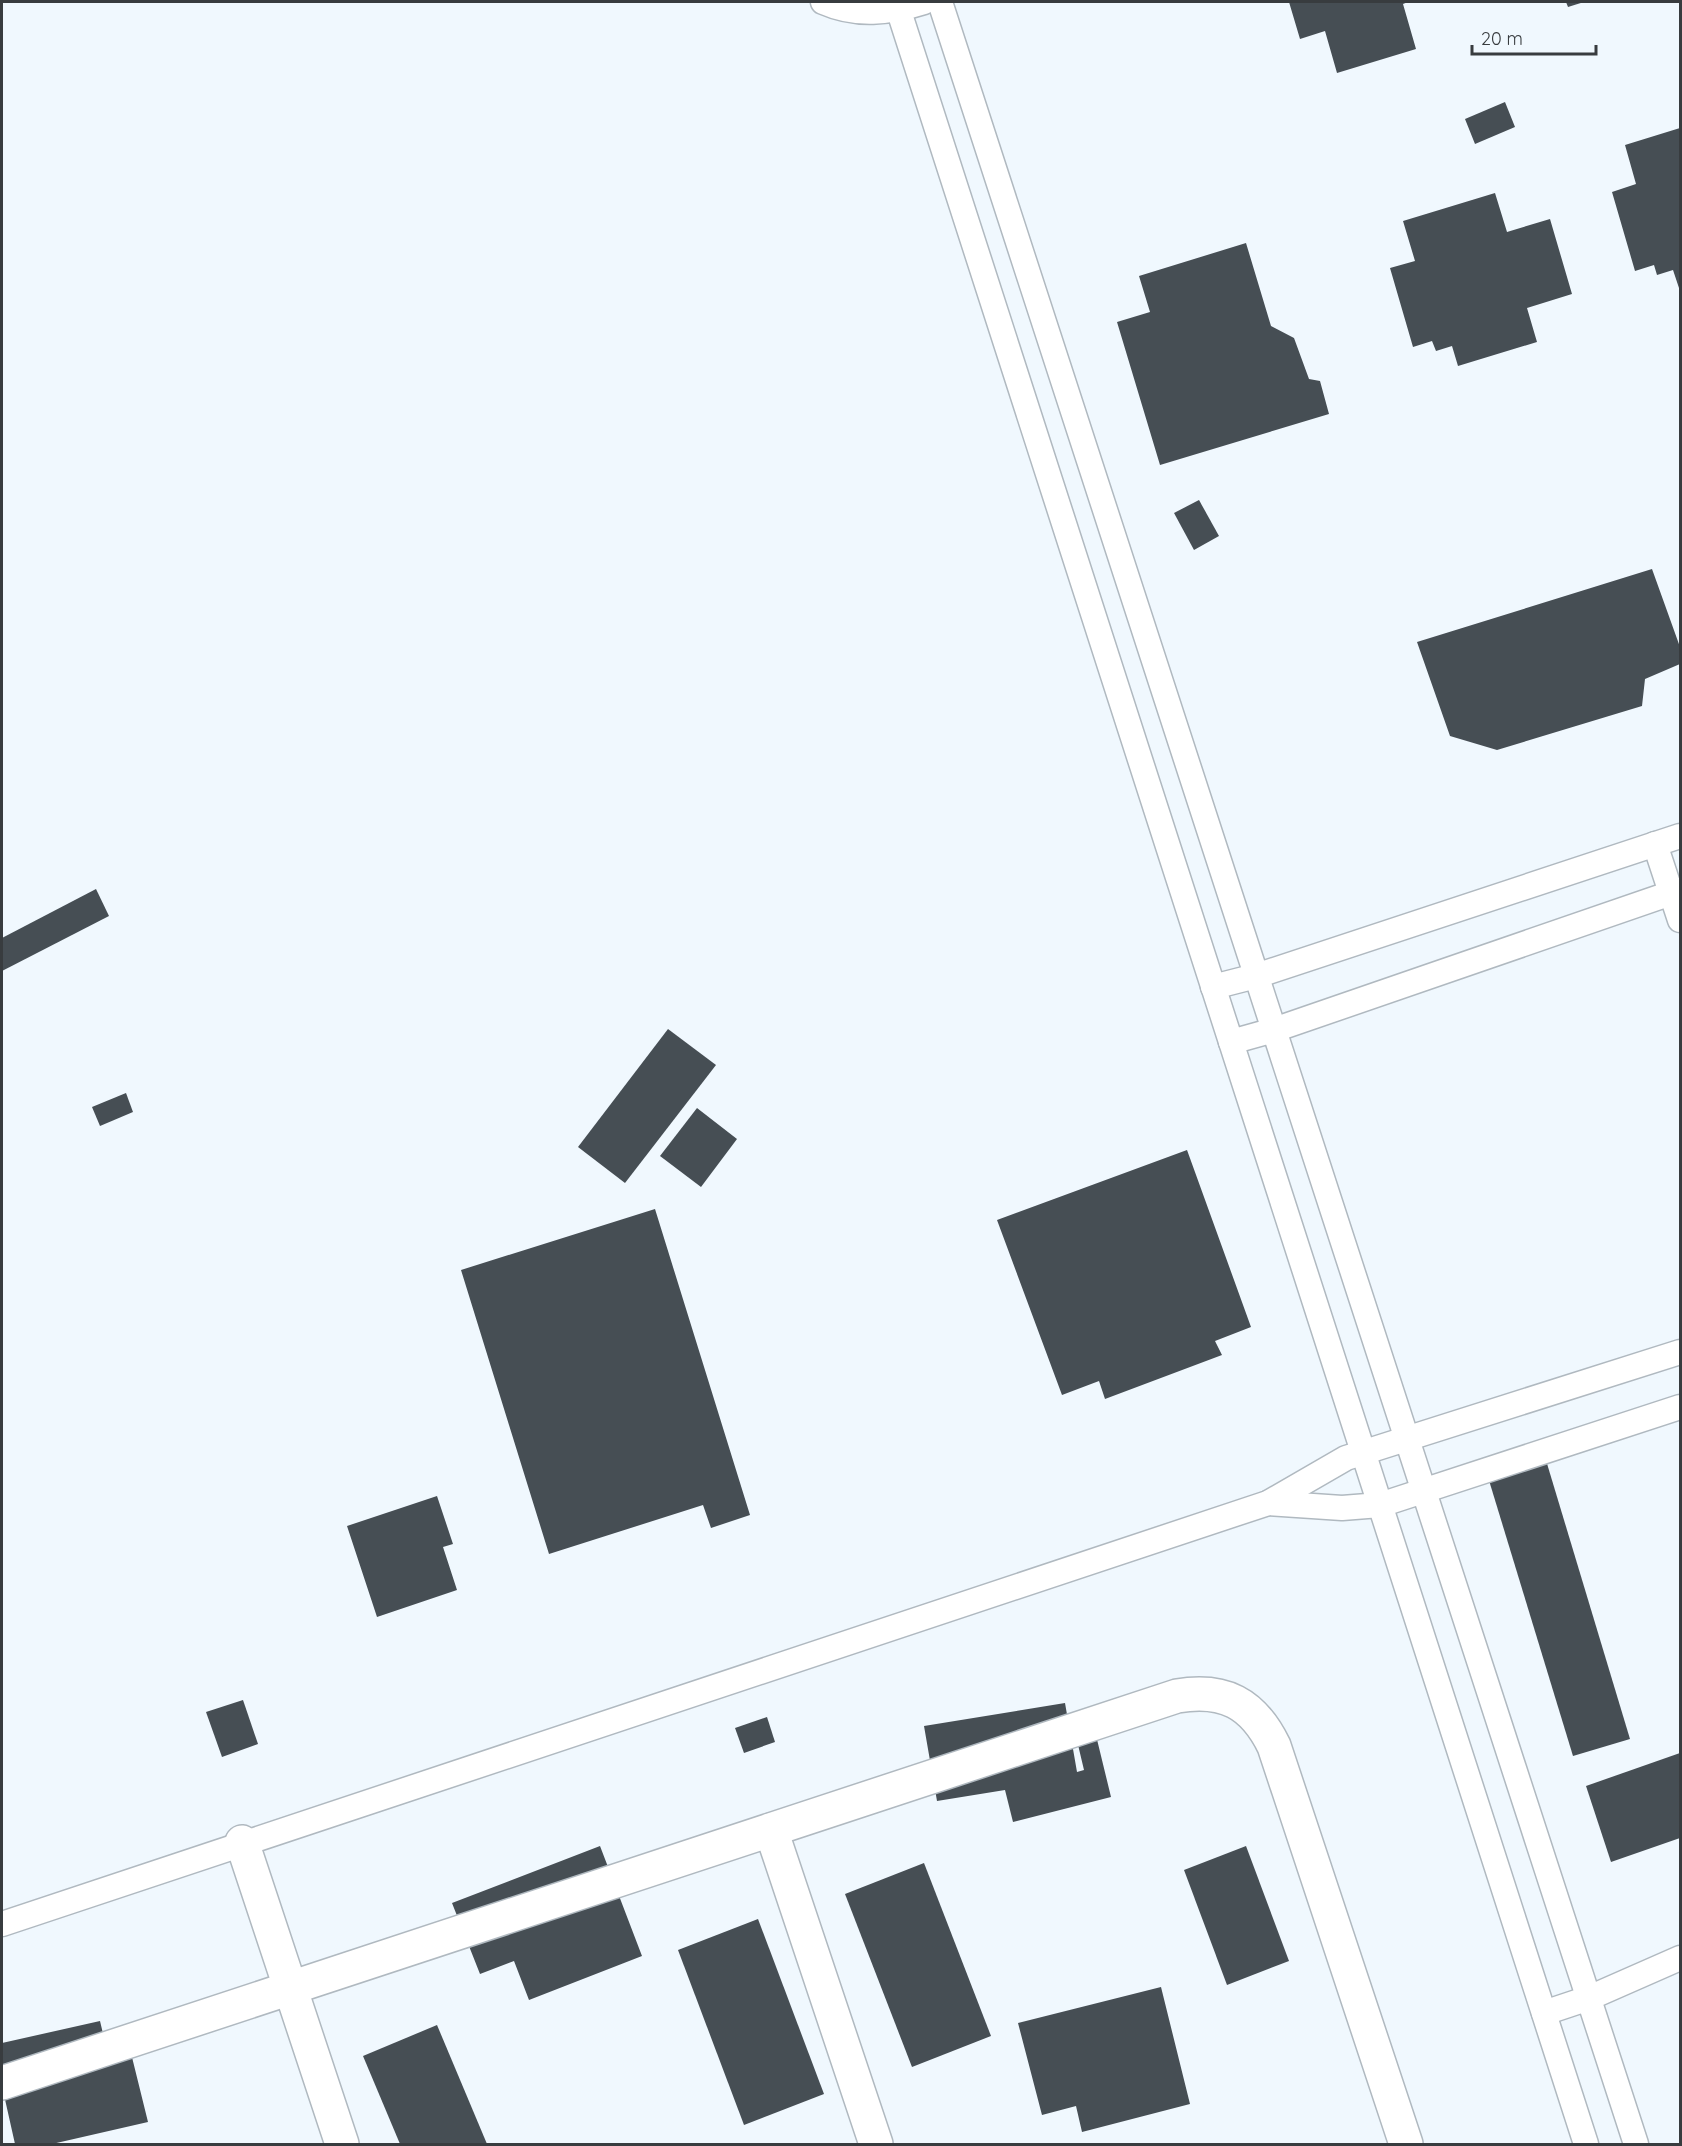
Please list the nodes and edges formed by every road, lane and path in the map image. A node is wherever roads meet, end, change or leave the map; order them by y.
1 (822, 2) edge
2 (924, 2) edge
3 (940, 2) edge
4 (897, 6) edge
5 (1680, 836) edge
6 (1655, 844) junction
7 (1676, 892) edge
8 (1680, 920) edge
9 (1256, 975) junction
10 (1213, 987) junction
11 (1274, 1030) junction
12 (1231, 1042) junction
13 (1680, 1352) edge
14 (1680, 1407) edge
15 (1408, 1438) junction
16 (1364, 1453) junction
17 (1425, 1490) junction
18 (1268, 1503) junction
19 (1380, 1505) junction
20 (771, 1830) junction
21 (242, 1842) junction
22 (2, 1924) edge
23 (1680, 1958) edge
24 (290, 1988) junction
25 (1589, 1998) junction
26 (1544, 2013) junction
27 (2, 2083) edge
28 (342, 2145) edge
29 (876, 2145) edge
30 (1406, 2145) edge
31 (1586, 2145) edge
32 (1636, 2145) edge

1 - 4 lane
2 - 4 lane
3 - 9 lane
4 - 10 lane
5 - 6 lane
6 - 7 lane
6 - 9 lane
7 - 8 lane
7 - 11 lane
9 - 10 lane
9 - 11 lane
10 - 12 lane
11 - 12 lane
11 - 15 lane
12 - 16 lane
13 - 15 lane
14 - 17 lane
15 - 16 lane
15 - 17 lane
16 - 18 lane
16 - 19 lane
17 - 19 lane
17 - 25 lane
18 - 19 lane
18 - 21 lane
19 - 26 lane
20 - 24 street
20 - 29 street
20 - 30 street
21 - 22 lane
21 - 24 street
23 - 25 lane
24 - 27 street
24 - 28 street
25 - 26 lane
25 - 32 lane
26 - 31 lane

